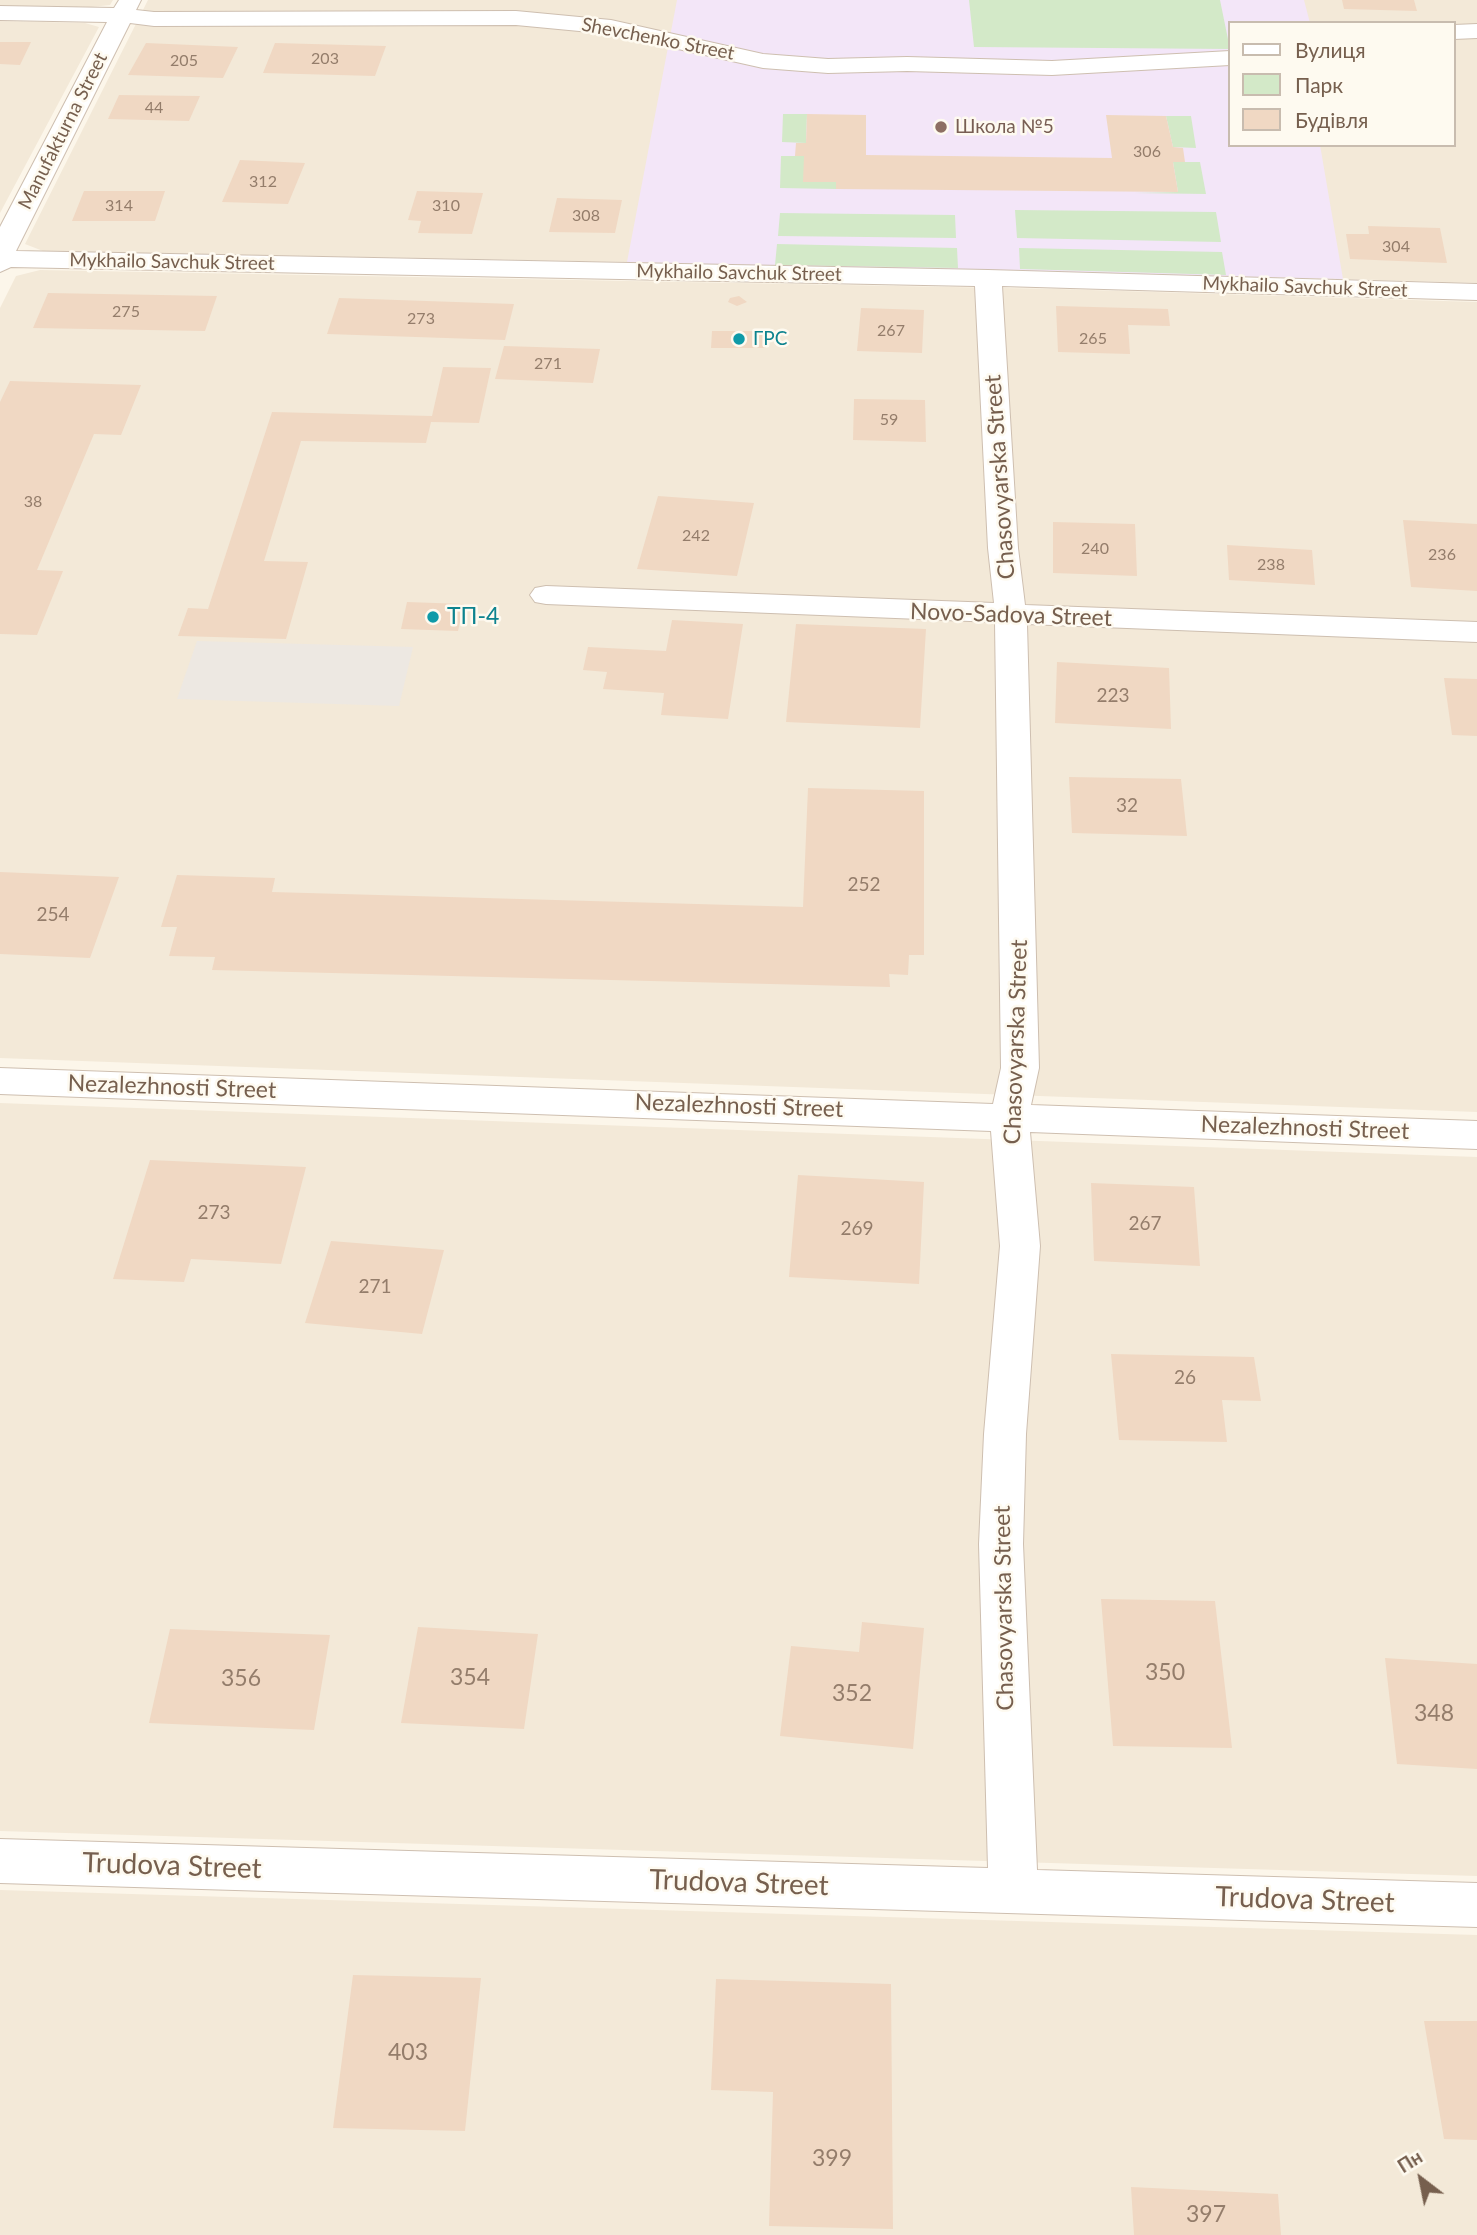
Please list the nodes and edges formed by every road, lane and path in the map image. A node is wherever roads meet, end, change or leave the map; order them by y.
1 (126, 8) edge
2 (0, 13) edge
3 (1477, 31) edge
4 (1456, 32) edge
5 (1228, 58) edge
6 (1, 261) edge
7 (988, 278) junction
8 (1477, 292) edge
9 (546, 595) dead end
10 (1011, 615) junction
11 (1477, 632) edge
12 (0, 1081) edge
13 (1009, 1116) junction
14 (1477, 1135) edge
15 (0, 1861) edge
16 (1013, 1891) junction
17 (1477, 1905) edge

1 - 2 street, Shevchenko Street
1 - 5 street, Shevchenko Street
1 - 6 street, Manufakturna Street
3 - 4 street
6 - 7 street, Mykhailo Savchuk Street
7 - 8 street, Mykhailo Savchuk Street
7 - 10 street, Chasovyarska Street
9 - 10 street, Novo-Sadova Street
10 - 11 street, Novo-Sadova Street
10 - 13 street, Chasovyarska Street
12 - 13 street, Nezalezhnosti Street
13 - 14 street, Nezalezhnosti Street
13 - 16 street, Chasovyarska Street
15 - 16 street, Trudova Street
16 - 17 street, Trudova Street

